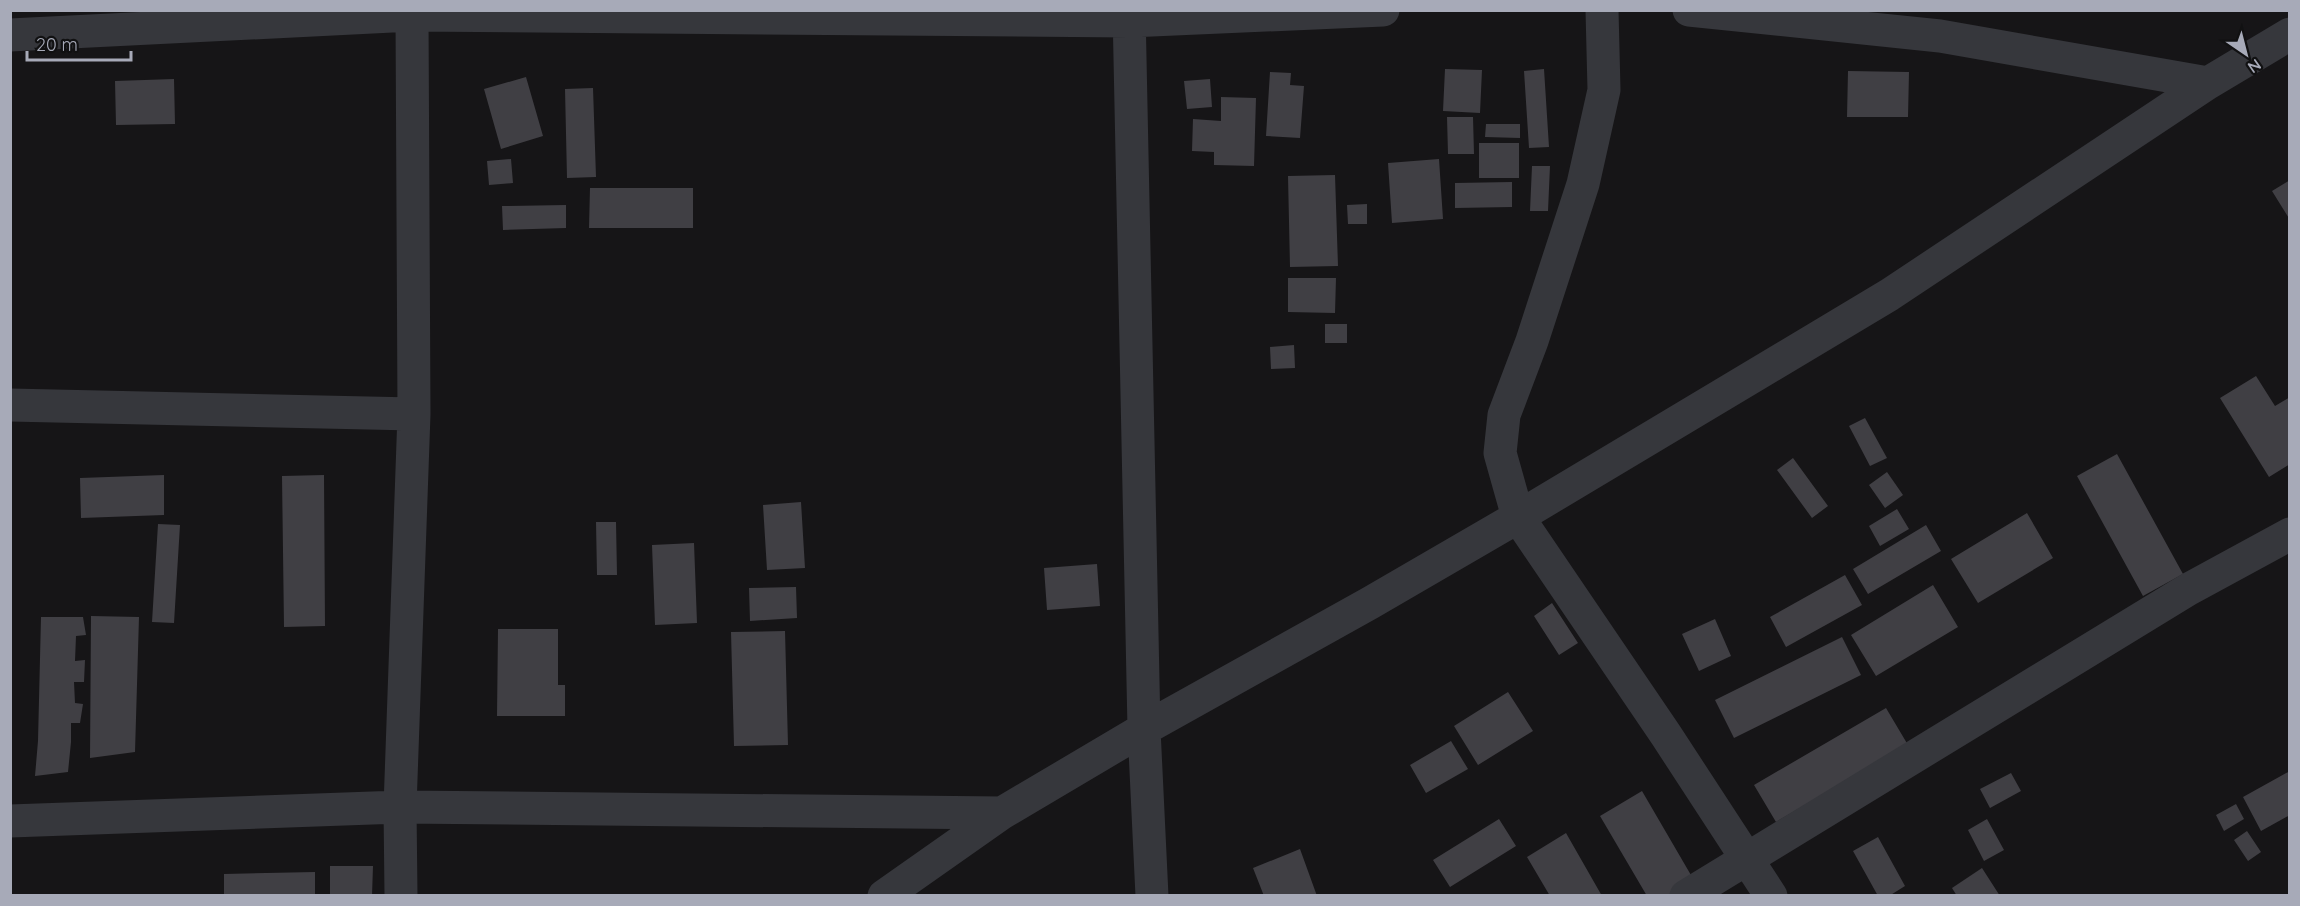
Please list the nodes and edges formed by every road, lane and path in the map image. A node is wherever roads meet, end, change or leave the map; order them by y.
1 (1383, 10) edge
2 (1602, 10) edge
3 (1689, 10) edge
4 (412, 15) junction
5 (1129, 16) edge
6 (2289, 34) edge
7 (10, 35) edge
8 (2208, 84) junction
9 (10, 405) edge
10 (414, 414) junction
11 (1518, 517) junction
12 (2289, 534) edge
13 (1144, 729) junction
14 (400, 807) junction
15 (1002, 813) junction
16 (10, 821) edge
17 (1746, 860) junction
18 (401, 896) edge
19 (884, 896) edge
20 (1152, 896) edge
21 (1686, 896) edge
22 (1771, 896) edge

1 - 5 street
2 - 11 street
3 - 8 street
4 - 5 street
4 - 7 street
4 - 10 street
5 - 13 street
6 - 8 street
8 - 11 street
9 - 10 street
10 - 14 street
11 - 13 street
11 - 17 street
12 - 17 street
13 - 15 street
13 - 20 street
14 - 15 street
14 - 16 street
14 - 18 street
15 - 19 street
17 - 21 street
17 - 22 street

